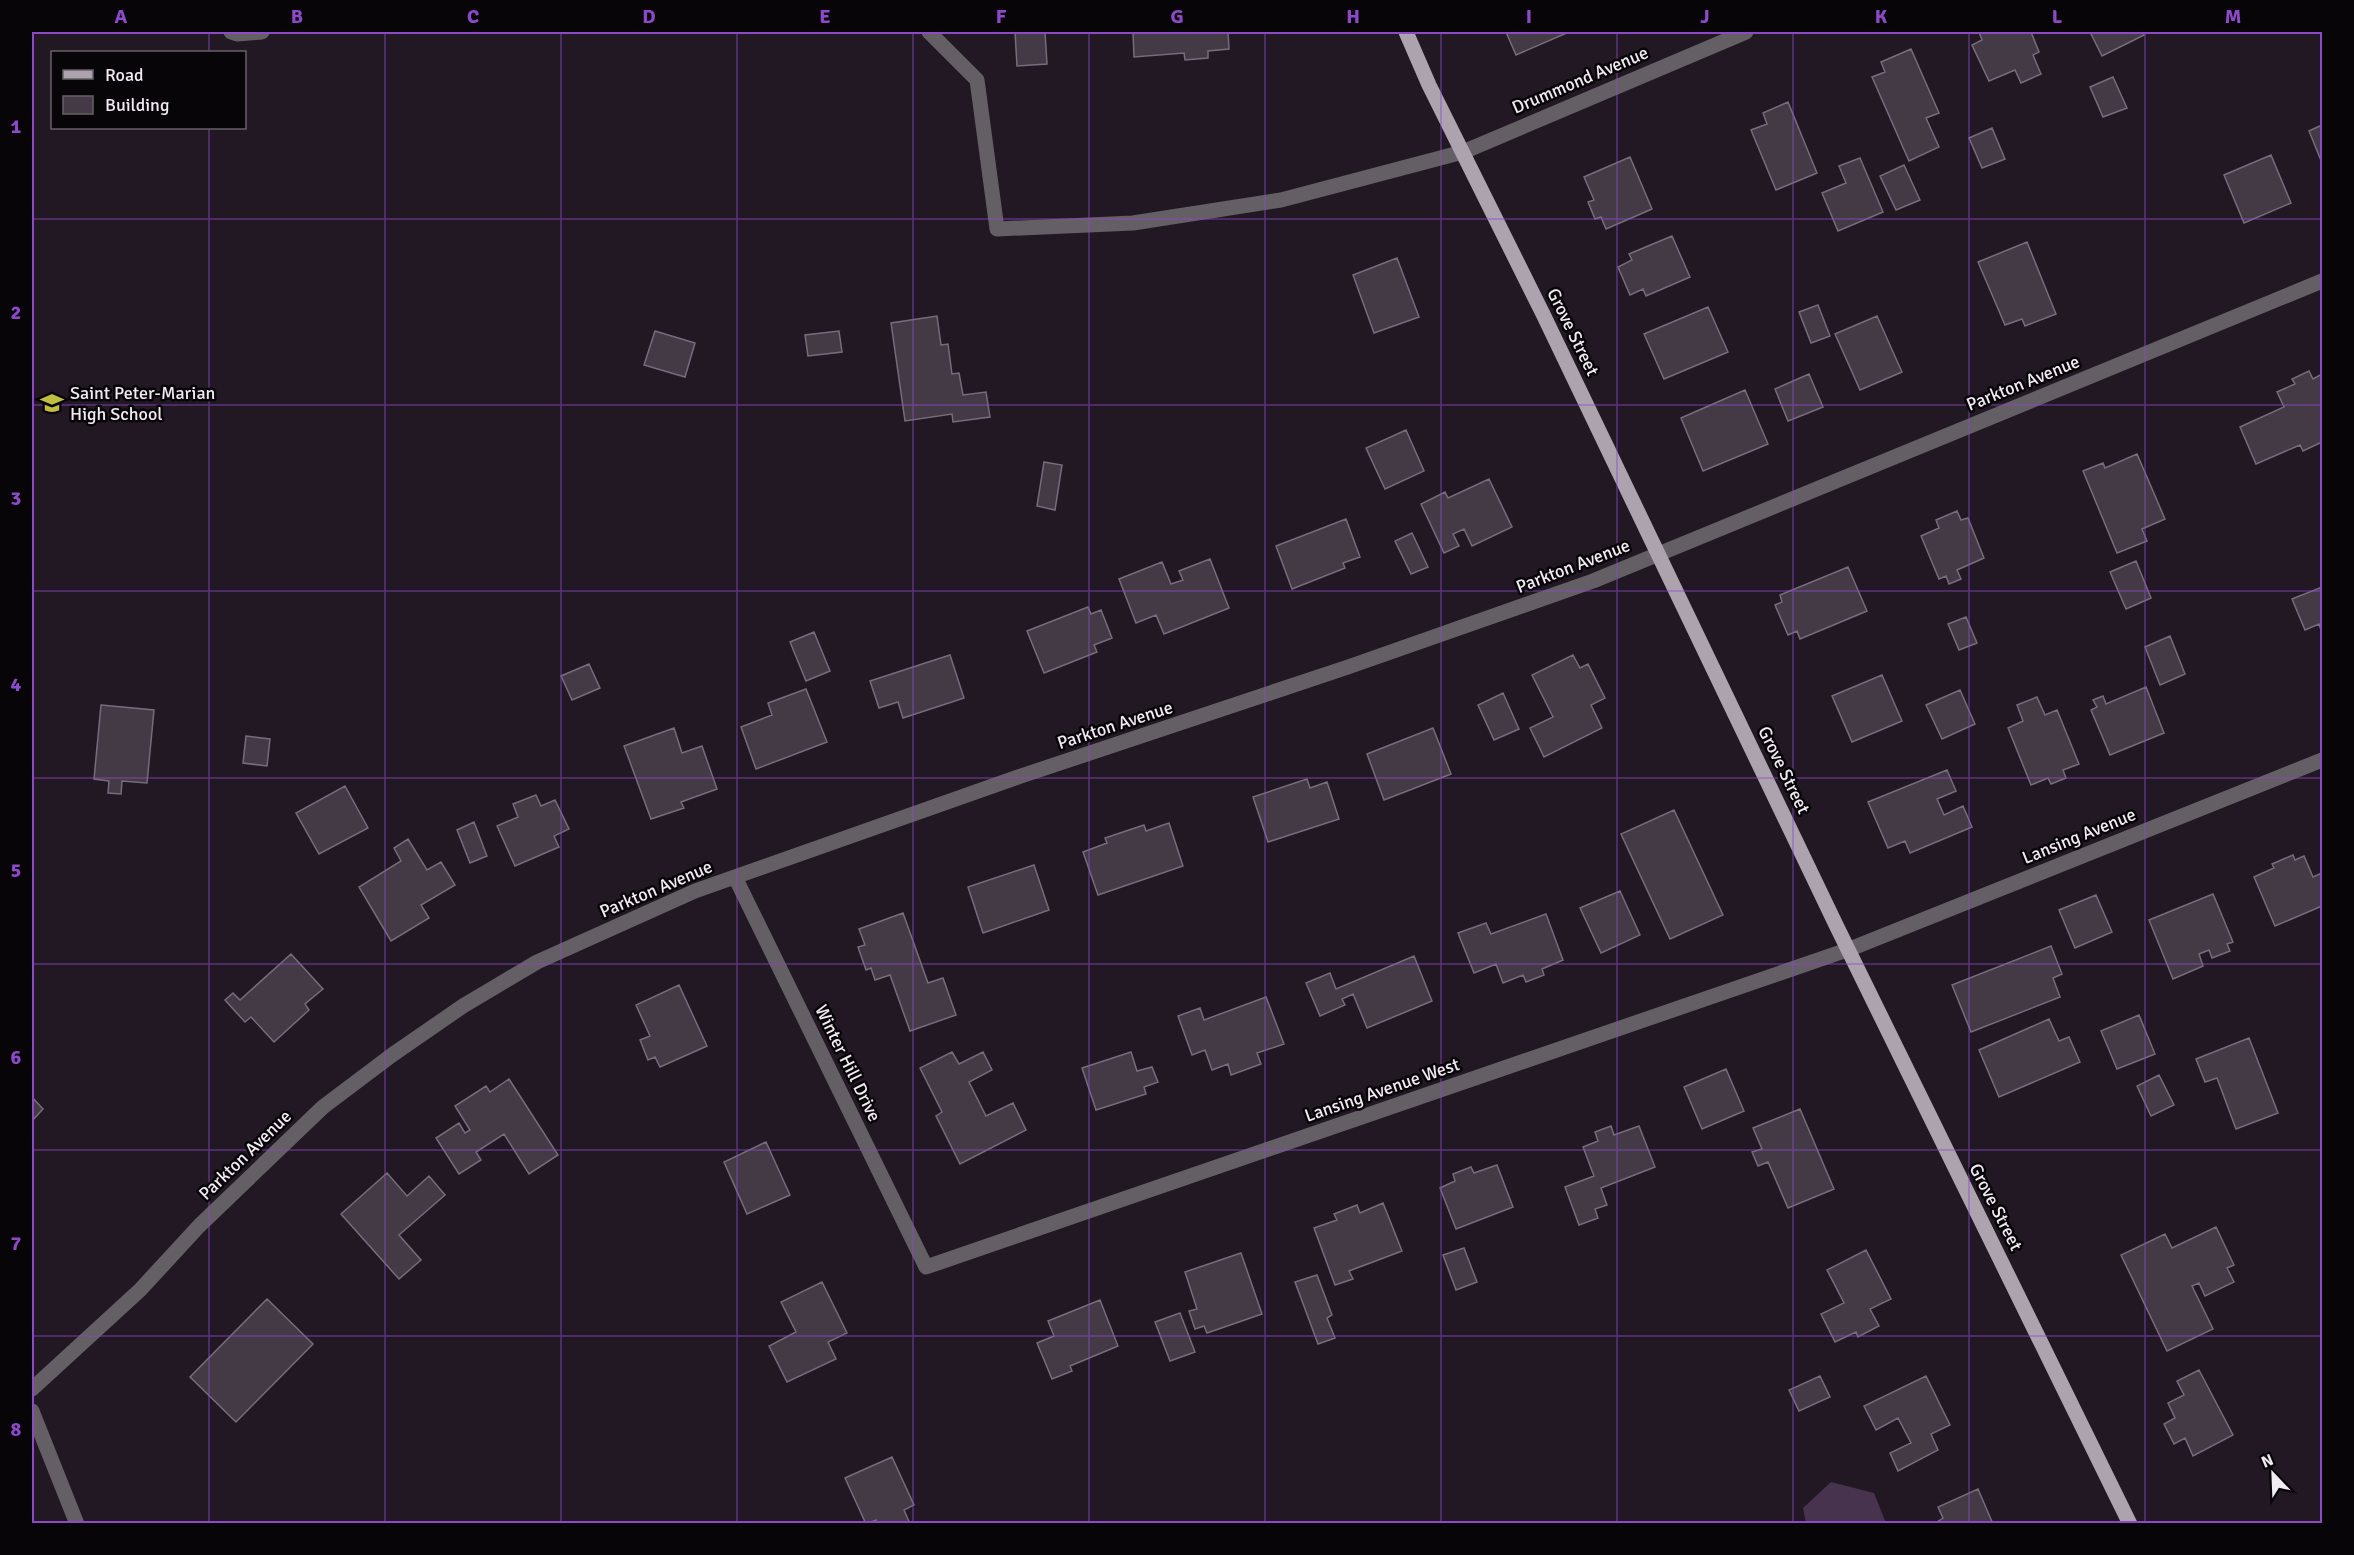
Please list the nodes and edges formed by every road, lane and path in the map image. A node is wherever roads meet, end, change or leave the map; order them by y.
1 (231, 32) edge
2 (262, 32) edge
3 (929, 32) edge
4 (1406, 32) edge
5 (1746, 32) edge
6 (1462, 152) junction
7 (2322, 280) edge
8 (1659, 554) junction
9 (2322, 760) edge
10 (735, 877) junction
11 (1850, 949) junction
12 (926, 1267) joint
13 (32, 1389) edge
14 (32, 1411) edge
15 (77, 1524) edge
16 (2130, 1524) edge

1 - 2 street
3 - 6 street, Drummond Avenue
4 - 6 main road, Grove Street
5 - 6 street, Drummond Avenue
6 - 8 main road, Grove Street
7 - 8 street, Parkton Avenue
8 - 10 street, Parkton Avenue
8 - 11 main road, Grove Street
9 - 11 street, Lansing Avenue
10 - 12 street, Winter Hill Drive
10 - 13 street, Parkton Avenue
11 - 12 street, Lansing Avenue West
11 - 16 main road, Grove Street
14 - 15 street

